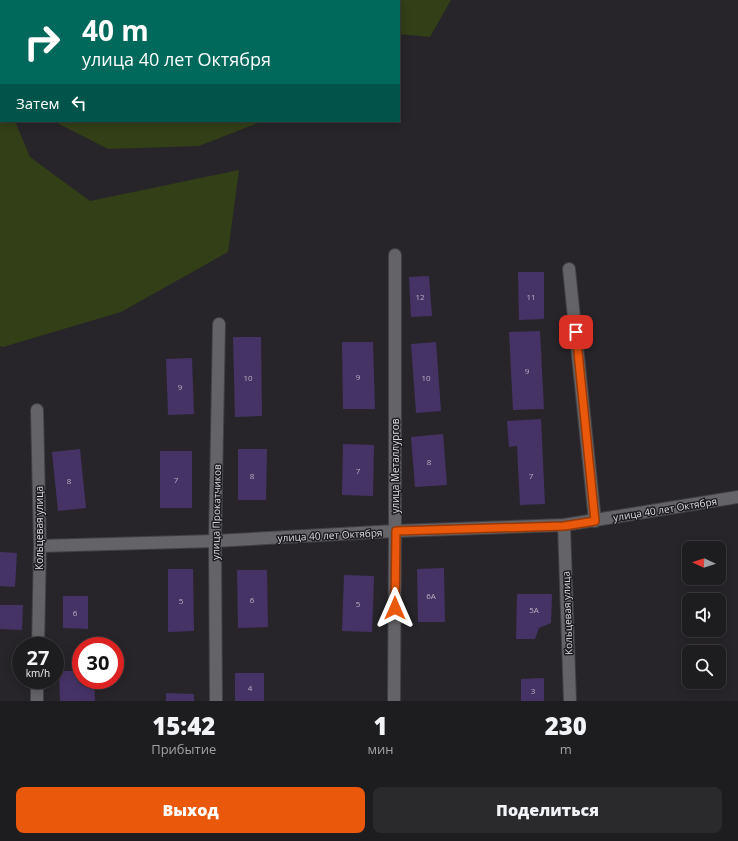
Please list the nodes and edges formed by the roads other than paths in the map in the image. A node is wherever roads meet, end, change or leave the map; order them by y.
1 (395, 255) dead end
2 (569, 269) dead end
3 (219, 324) dead end
4 (37, 410) dead end
5 (738, 497) edge
6 (595, 521) junction
7 (564, 526) junction
8 (396, 531) junction
9 (215, 541) junction
10 (40, 546) junction
11 (38, 637) edge
12 (37, 689) edge
13 (37, 701) edge
14 (216, 701) edge
15 (394, 701) edge
16 (570, 701) edge

1 - 8 street, улица Металлургов
2 - 6 street
3 - 9 street, улица Прокатчиков
4 - 10 street, Кольцевая улица
5 - 6 street, улица 40 лет Октября
6 - 7 street, улица 40 лет Октября
7 - 8 street, улица 40 лет Октября
7 - 16 street, Кольцевая улица
8 - 9 street, улица 40 лет Октября
8 - 15 street, улица Металлургов
9 - 10 street, улица 40 лет Октября
9 - 14 street, улица Прокатчиков
10 - 11 street, Кольцевая улица
12 - 13 street

